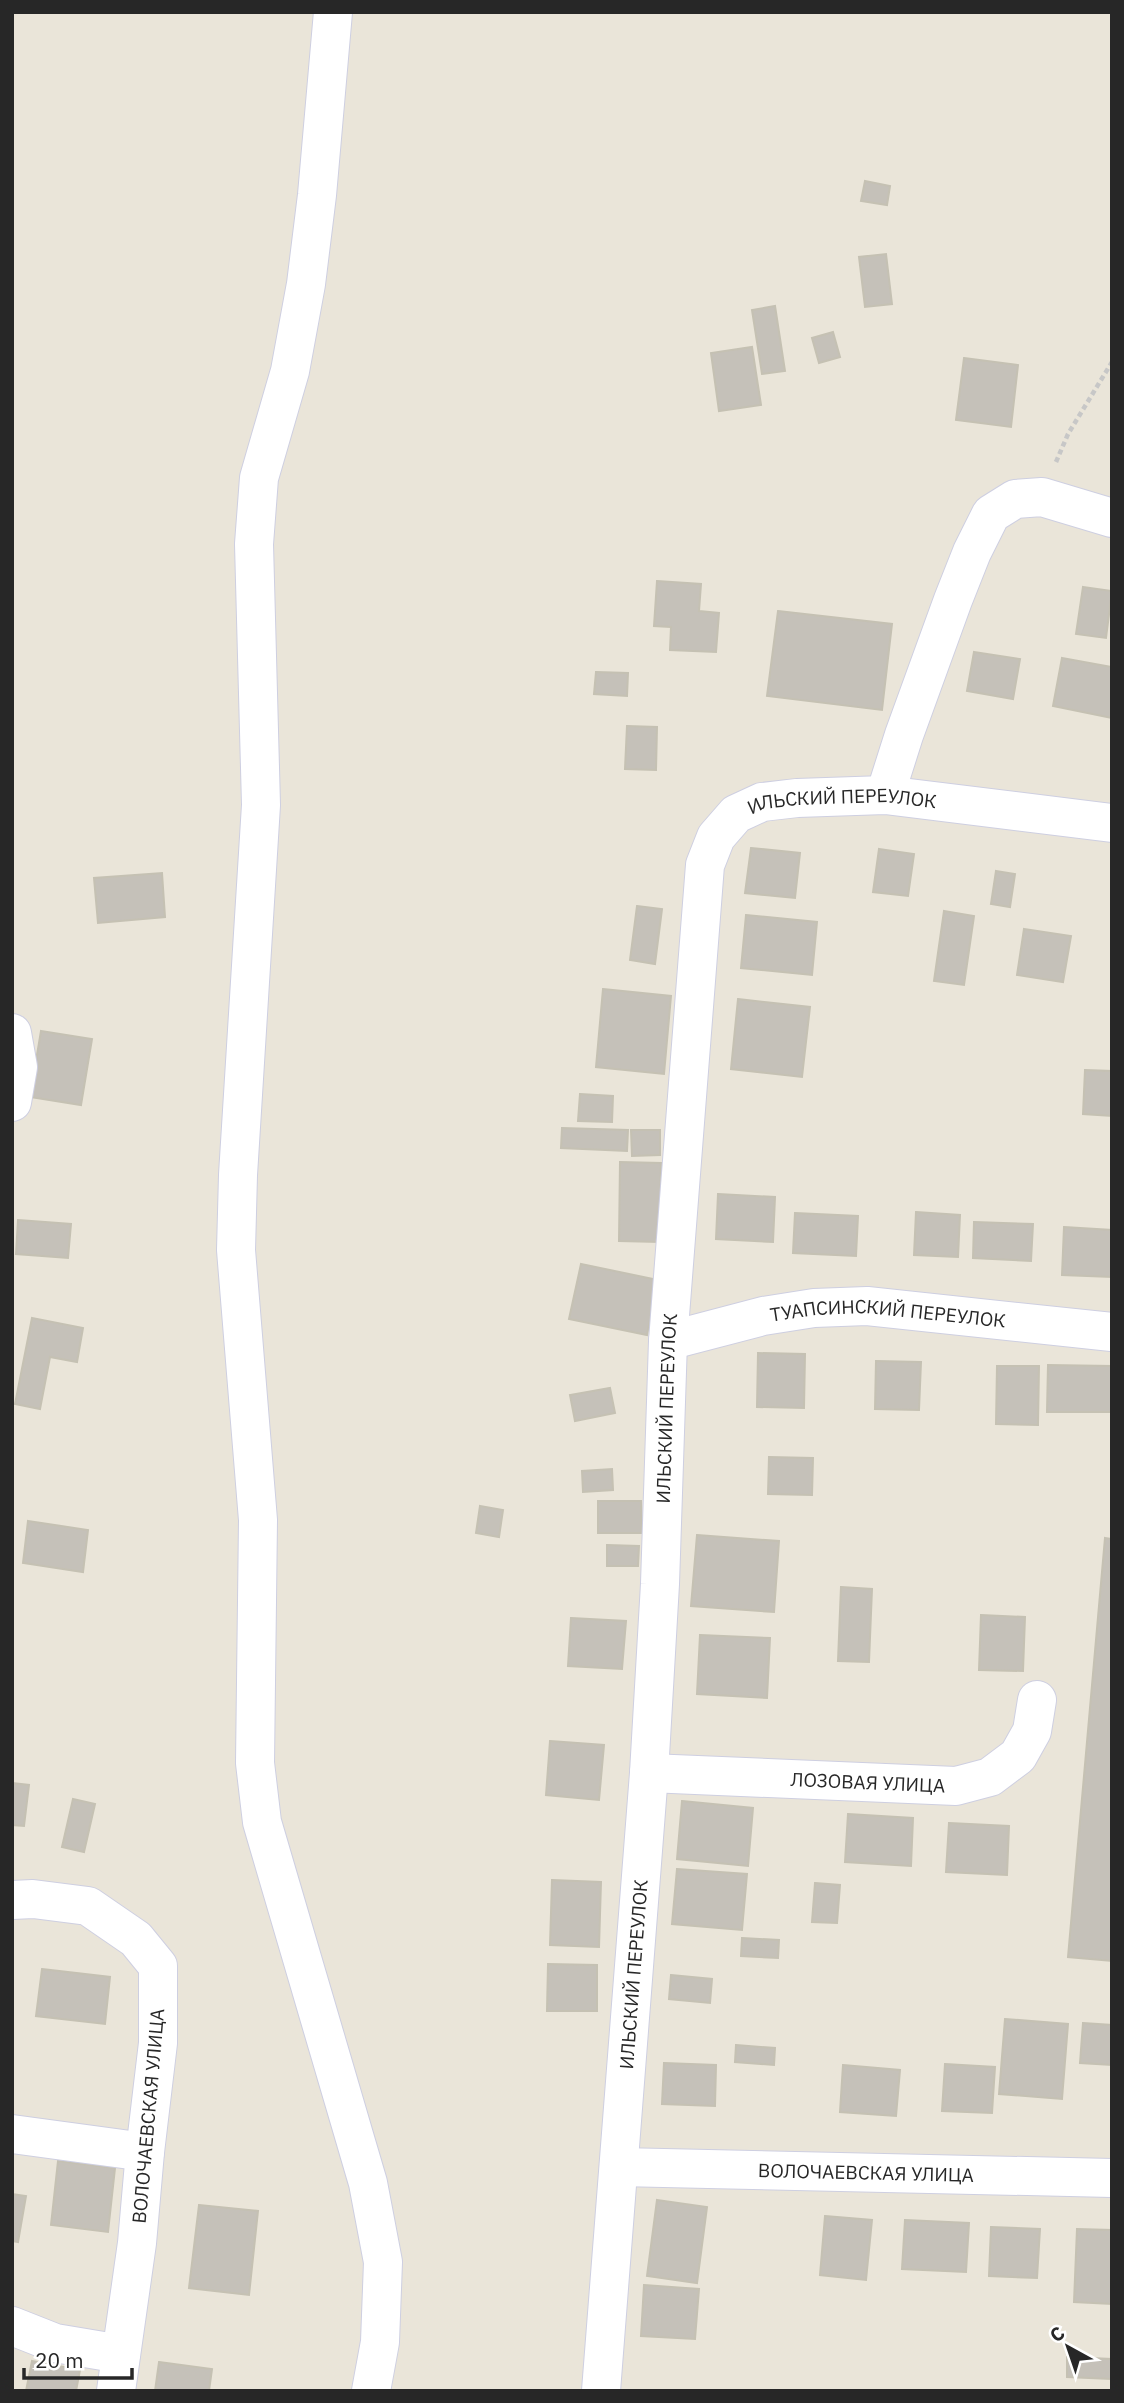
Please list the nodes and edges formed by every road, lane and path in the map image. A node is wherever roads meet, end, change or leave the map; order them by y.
1 (333, 12) edge
2 (1112, 362) edge
3 (1042, 497) junction
4 (1112, 518) edge
5 (885, 795) junction
6 (1112, 823) edge
7 (12, 1033) edge
8 (12, 1102) edge
9 (1112, 1332) edge
10 (668, 1341) junction
11 (1037, 1700) dead end
12 (649, 1773) junction
13 (12, 1900) edge
14 (12, 2134) edge
15 (145, 2152) junction
16 (619, 2167) junction
17 (1112, 2178) edge
18 (12, 2326) edge
19 (119, 2373) edge
20 (371, 2391) edge
21 (601, 2391) edge

1 - 20 street
2 - 3 path
3 - 4 street
3 - 5 street
5 - 6 street, ИЛЬСКИЙ ПЕРЕУЛОК
5 - 10 street, ИЛЬСКИЙ ПЕРЕУЛОК
7 - 8 street
9 - 10 street, ТУАПСИНСКИЙ ПЕРЕУЛОК
10 - 12 street, ИЛЬСКИЙ ПЕРЕУЛОК
11 - 12 street, ЛОЗОВАЯ УЛИЦА
12 - 16 street, ИЛЬСКИЙ ПЕРЕУЛОК
13 - 15 street, ВОЛОЧАЕВСКАЯ УЛИЦА
14 - 15 street
15 - 19 street, ВОЛОЧАЕВСКАЯ УЛИЦА
16 - 17 street, ВОЛОЧАЕВСКАЯ УЛИЦА
16 - 21 street, ИЛЬСКИЙ ПЕРЕУЛОК
18 - 19 street

